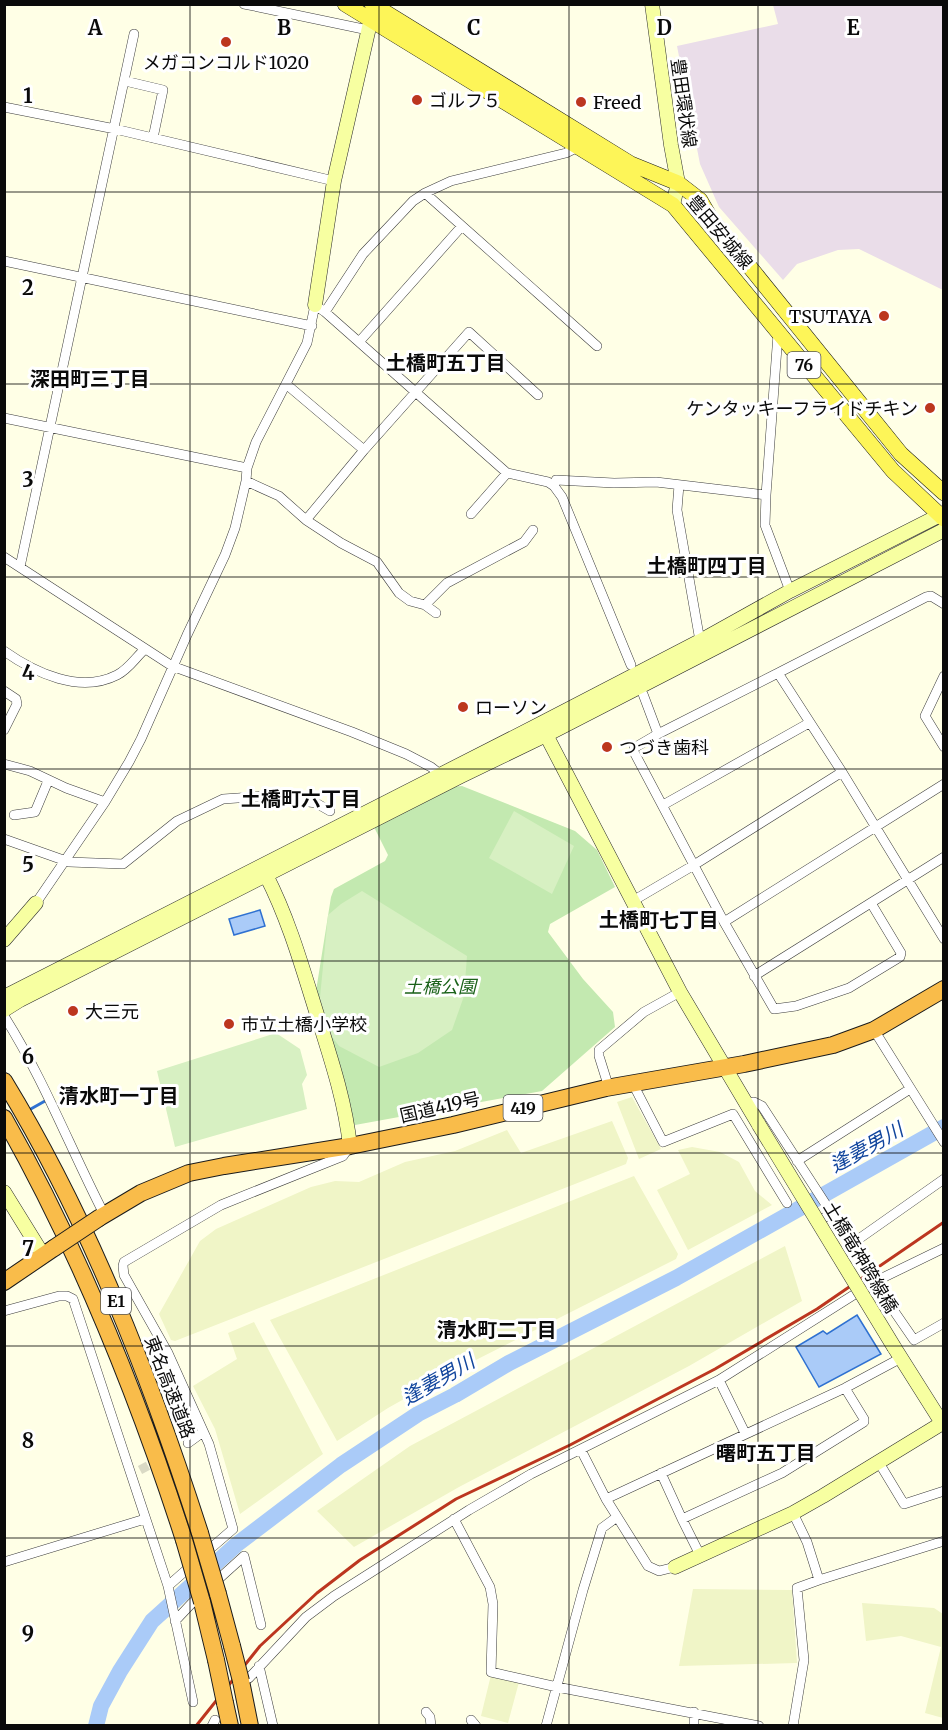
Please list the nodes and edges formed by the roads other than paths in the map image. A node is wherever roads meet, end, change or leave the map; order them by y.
1 (244, 4) edge
2 (345, 4) edge
3 (652, 4) edge
4 (372, 13) edge
5 (134, 34) dead end
6 (125, 81) junction
7 (4, 106) edge
8 (115, 129) junction
9 (153, 138) junction
10 (578, 147) junction
11 (334, 181) junction
12 (678, 183) junction
13 (425, 193) junction
14 (673, 205) junction
15 (462, 226) junction
16 (4, 261) edge
17 (82, 277) junction
18 (320, 308) junction
19 (312, 326) junction
20 (778, 334) junction
21 (359, 342) junction
22 (597, 346) dead end
23 (286, 384) junction
24 (415, 393) junction
25 (538, 395) dead end
26 (4, 418) edge
27 (48, 427) junction
28 (363, 450) junction
29 (247, 468) junction
30 (507, 473) junction
31 (246, 481) junction
32 (679, 484) junction
33 (554, 486) junction
34 (944, 493) edge
35 (766, 495) junction
36 (471, 513) dead end
37 (306, 519) junction
38 (942, 519) edge
39 (533, 530) dead end
40 (4, 557) edge
41 (20, 567) junction
42 (790, 591) junction
43 (944, 604) edge
44 (425, 605) junction
45 (436, 613) dead end
46 (700, 641) junction
47 (144, 650) junction
48 (4, 651) edge
49 (631, 665) dead end
50 (172, 666) junction
51 (778, 673) junction
52 (944, 676) edge
53 (4, 691) edge
54 (643, 694) dead end
55 (809, 723) junction
56 (6, 725) edge
57 (543, 730) junction
58 (658, 734) junction
59 (944, 747) edge
60 (4, 764) edge
61 (842, 772) junction
62 (440, 774) junction
63 (48, 781) junction
64 (944, 784) edge
65 (105, 802) junction
66 (663, 805) junction
67 (330, 811) dead end
68 (14, 815) dead end
69 (875, 826) junction
70 (4, 839) edge
71 (944, 857) edge
72 (63, 861) junction
73 (694, 865) junction
74 (266, 875) junction
75 (908, 879) junction
76 (631, 902) junction
77 (36, 903) joint
78 (871, 903) junction
79 (724, 922) junction
80 (944, 939) edge
81 (4, 940) edge
82 (754, 976) junction
83 (944, 989) edge
84 (680, 992) junction
85 (4, 997) edge
86 (4, 1010) edge
87 (4, 1016) edge
88 (874, 1030) junction
89 (724, 1067) junction
90 (4, 1081) edge
91 (633, 1084) junction
92 (609, 1088) junction
93 (910, 1089) junction
94 (746, 1103) junction
95 (4, 1118) edge
96 (944, 1142) edge
97 (350, 1146) junction
98 (797, 1161) junction
99 (944, 1179) edge
100 (4, 1192) edge
101 (787, 1203) dead end
102 (831, 1212) junction
103 (101, 1216) junction
104 (821, 1219) dead end
105 (944, 1248) edge
106 (49, 1251) junction
107 (4, 1282) edge
108 (874, 1282) junction
109 (4, 1311) edge
110 (944, 1323) edge
111 (897, 1353) junction
112 (719, 1380) junction
113 (845, 1388) junction
114 (943, 1422) edge
115 (203, 1432) junction
116 (745, 1433) junction
117 (188, 1443) dead end
118 (581, 1450) junction
119 (878, 1461) junction
120 (140, 1470) tunnel mouth
121 (661, 1473) junction
122 (130, 1476) junction
123 (944, 1491) edge
124 (606, 1499) junction
125 (793, 1513) junction
126 (617, 1517) junction
127 (145, 1519) junction
128 (454, 1519) junction
129 (682, 1519) junction
130 (944, 1541) edge
131 (701, 1557) junction
132 (4, 1562) edge
133 (675, 1568) joint
134 (819, 1580) junction
135 (168, 1588) junction
136 (174, 1618) junction
137 (261, 1625) dead end
138 (259, 1666) junction
139 (245, 1680) junction
140 (557, 1687) junction
141 (193, 1702) dead end
142 (426, 1712) dead end
143 (694, 1712) junction
144 (219, 1724) edge
145 (250, 1725) edge
146 (273, 1725) edge
147 (431, 1725) edge
148 (546, 1725) edge
149 (694, 1725) edge
150 (759, 1725) edge
151 (793, 1725) edge

1 - 4 street
2 - 4 main road, 豊田安城線 / 76
3 - 12 street, 豊田環状線
4 - 10 main road, 豊田安城線 / 76
4 - 11 street
4 - 12 main road, 豊田安城線 / 76
5 - 6 street
6 - 8 street
6 - 9 street
7 - 8 street
8 - 9 street
8 - 17 street
9 - 11 street
10 - 13 street
10 - 14 main road, 豊田安城線 / 76
11 - 18 street
12 - 14 street, 豊田環状線
12 - 34 main road, 豊田安城線 / 76
13 - 15 street
13 - 18 street
14 - 20 main road, 豊田安城線 / 76
15 - 21 street
15 - 22 street
16 - 17 street
17 - 19 street
17 - 27 street
18 - 19 street
18 - 21 street
19 - 23 street
20 - 35 street
20 - 38 main road, 豊田安城線 / 76
21 - 24 street
23 - 28 street
23 - 29 street
24 - 25 street
24 - 28 street
24 - 30 street
26 - 27 street
27 - 29 street
27 - 41 street
28 - 37 street
29 - 31 street
30 - 33 street
30 - 36 street
31 - 37 street
31 - 50 street
32 - 33 street
32 - 35 street
32 - 46 street
33 - 49 street
35 - 42 street
37 - 44 street
38 - 42 street
38 - 57 street
39 - 44 street
40 - 41 street
41 - 47 street
42 - 46 street
43 - 51 street
44 - 45 street
46 - 57 street
47 - 48 street
47 - 50 street
50 - 62 street
50 - 65 street
51 - 55 street
51 - 58 street
52 - 59 street
53 - 56 street
54 - 58 street
55 - 61 street
55 - 66 street
57 - 62 street
57 - 74 street
57 - 76 street, 土橋竜神跨線橋
58 - 66 street
60 - 63 street
61 - 69 street
61 - 73 street
62 - 85 street
63 - 65 street
63 - 68 street
64 - 69 street
65 - 72 street
66 - 73 street
67 - 72 street
69 - 75 street
69 - 79 street
70 - 72 street
71 - 75 street
72 - 77 street
73 - 76 street
73 - 79 street
74 - 86 street
74 - 97 street
75 - 78 street
75 - 80 street
76 - 84 street, 土橋竜神跨線橋
77 - 81 street
78 - 82 street
78 - 82 street
79 - 82 street
83 - 88 highway, 国道419号 / 419
84 - 89 street, 土橋竜神跨線橋
84 - 92 street
87 - 103 street
88 - 89 highway, 国道419号 / 419
88 - 93 street
89 - 91 highway, 国道419号 / 419
89 - 94 street, 土橋竜神跨線橋
90 - 139 highway, 東名高速道路 / E1, bridge
91 - 92 highway, 国道419号 / 419
91 - 101 street
92 - 97 highway, 国道419号 / 419
93 - 96 street
93 - 98 street
94 - 98 street
94 - 111 street, 土橋竜神跨線橋, bridge
95 - 144 highway, 東名高速道路 / E1, bridge
97 - 103 highway, 国道419号 / 419
97 - 115 street
98 - 102 street
99 - 102 street
100 - 106 street
102 - 104 street
103 - 106 highway, 国道419号 / 419, bridge
105 - 108 street
106 - 107 highway, 国道419号 / 419
108 - 110 street
108 - 112 street
109 - 122 street
111 - 113 street
111 - 114 street, 土橋竜神跨線橋
112 - 116 street
112 - 118 street
113 - 116 street
113 - 129 street
114 - 119 street
115 - 117 street
115 - 135 street
116 - 121 street
118 - 124 street
118 - 128 street
119 - 123 street
119 - 125 street
120 - 122 street
121 - 124 street
121 - 129 street
122 - 127 street
124 - 126 street
125 - 131 street
125 - 134 street
126 - 133 street
126 - 140 street
127 - 132 street
127 - 135 street
128 - 138 street
128 - 140 street
129 - 131 street
130 - 134 street
131 - 133 street
134 - 151 street
135 - 136 street
136 - 137 street
136 - 141 street
138 - 139 street
138 - 146 street
139 - 145 highway, 東名高速道路 / E1
140 - 143 street
140 - 148 street
142 - 147 street
143 - 149 street
143 - 150 street

